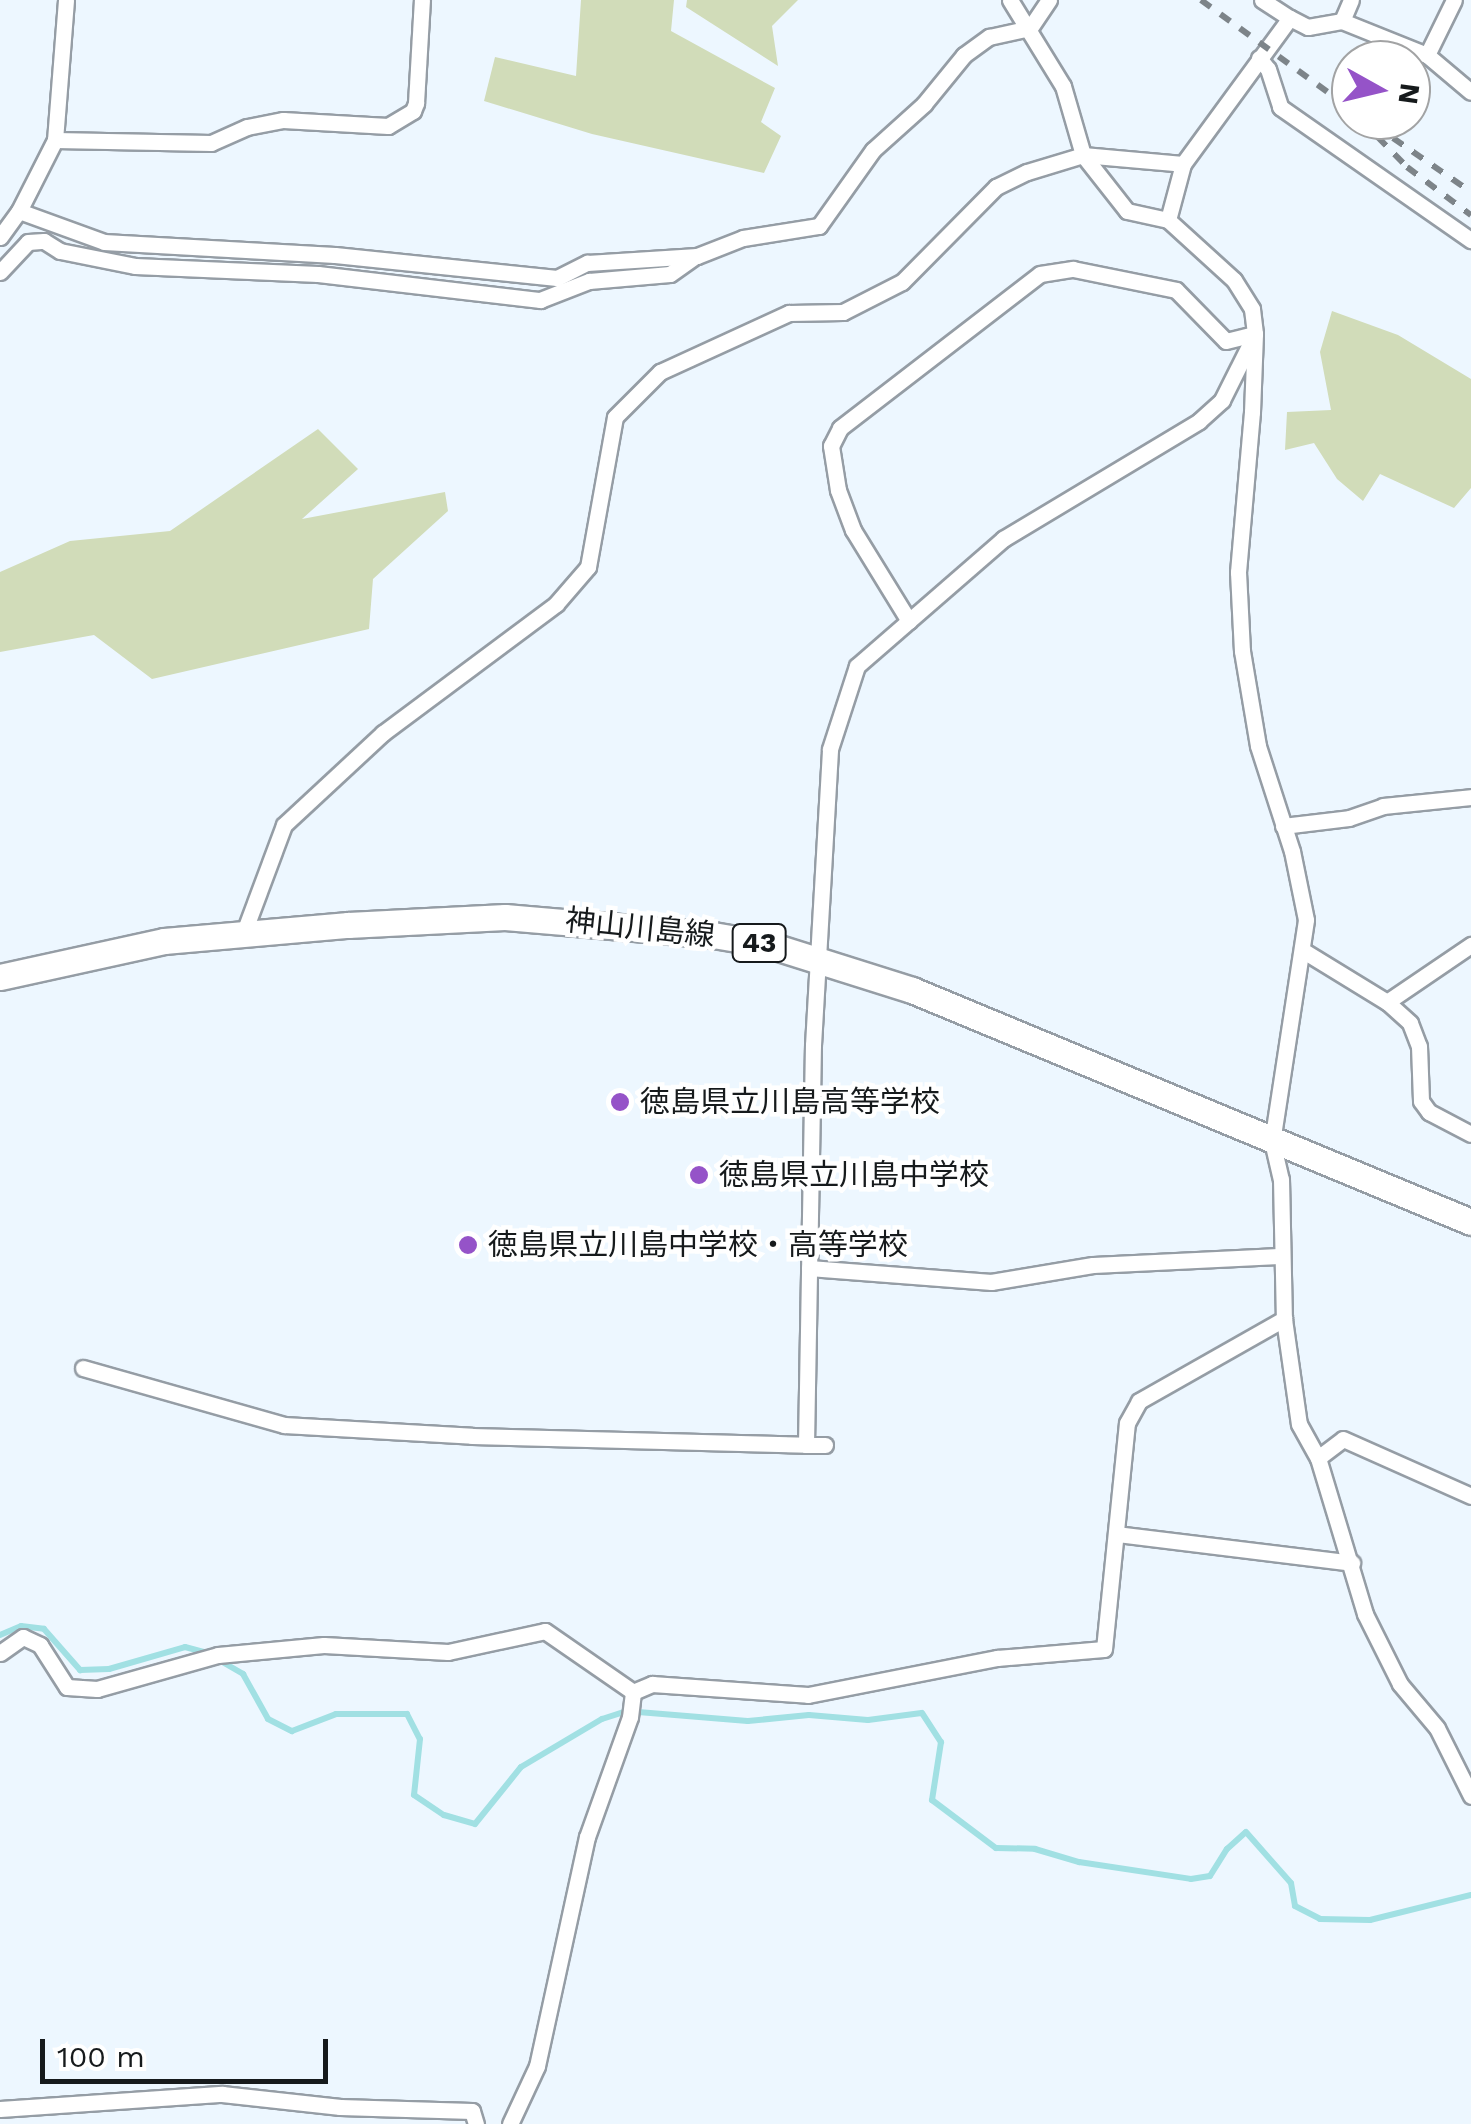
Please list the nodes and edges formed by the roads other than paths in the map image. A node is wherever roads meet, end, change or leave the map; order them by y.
1 (66, 0) edge
2 (422, 0) edge
3 (1010, 0) edge
4 (1049, 0) edge
5 (1262, 0) edge
6 (1351, 0) edge
7 (1454, 0) edge
8 (1290, 18) junction
9 (1342, 20) junction
10 (1030, 28) junction
11 (1391, 40) edge
12 (1431, 47) edge
13 (1259, 58) junction
14 (1431, 58) edge
15 (1471, 92) edge
16 (54, 140) junction
17 (1084, 154) junction
18 (1183, 164) junction
19 (19, 211) junction
20 (1168, 220) junction
21 (0, 237) edge
22 (1471, 240) edge
23 (697, 256) junction
24 (0, 272) edge
25 (1256, 334) junction
26 (909, 622) junction
27 (1471, 797) edge
28 (1283, 826) junction
29 (244, 932) junction
30 (1471, 945) edge
31 (1302, 950) junction
32 (818, 959) junction
33 (0, 977) edge
34 (1387, 1002) junction
35 (1471, 1134) edge
36 (1272, 1141) junction
37 (1471, 1222) edge
38 (1280, 1256) junction
39 (809, 1268) junction
40 (1284, 1319) junction
41 (83, 1368) dead end
42 (825, 1444) dead end
43 (806, 1445) junction
44 (1318, 1458) junction
45 (1471, 1496) edge
46 (1117, 1534) junction
47 (1352, 1563) junction
48 (0, 1653) edge
49 (631, 1704) junction
50 (1471, 1796) edge
51 (0, 2109) edge
52 (476, 2124) edge
53 (510, 2124) edge

1 - 16 street
2 - 16 street
3 - 10 street
4 - 10 street
5 - 8 street
6 - 9 street
7 - 12 street
8 - 9 street
8 - 13 street
9 - 11 street
10 - 17 street
10 - 23 street
13 - 18 street
13 - 22 street
14 - 15 street
16 - 19 street
17 - 18 street
17 - 20 street
17 - 29 street
18 - 20 street
19 - 21 street
19 - 23 street
20 - 25 street
23 - 24 street
25 - 26 street
25 - 26 street
25 - 28 street
26 - 32 street
27 - 28 street
28 - 31 street
29 - 32 main road, 神山川島線 / 43
29 - 33 main road, 神山川島線 / 43
30 - 34 street
31 - 34 street
31 - 36 street
32 - 36 main road, 神山川島線 / 43
32 - 39 street
34 - 35 street
36 - 37 main road, 神山川島線 / 43
36 - 38 street
38 - 39 street
38 - 40 street
39 - 43 street
40 - 44 street
40 - 46 street
41 - 43 street
42 - 43 street
44 - 45 street
44 - 47 street
46 - 47 street
46 - 49 street
47 - 50 street
48 - 49 street
49 - 53 street
51 - 52 street

